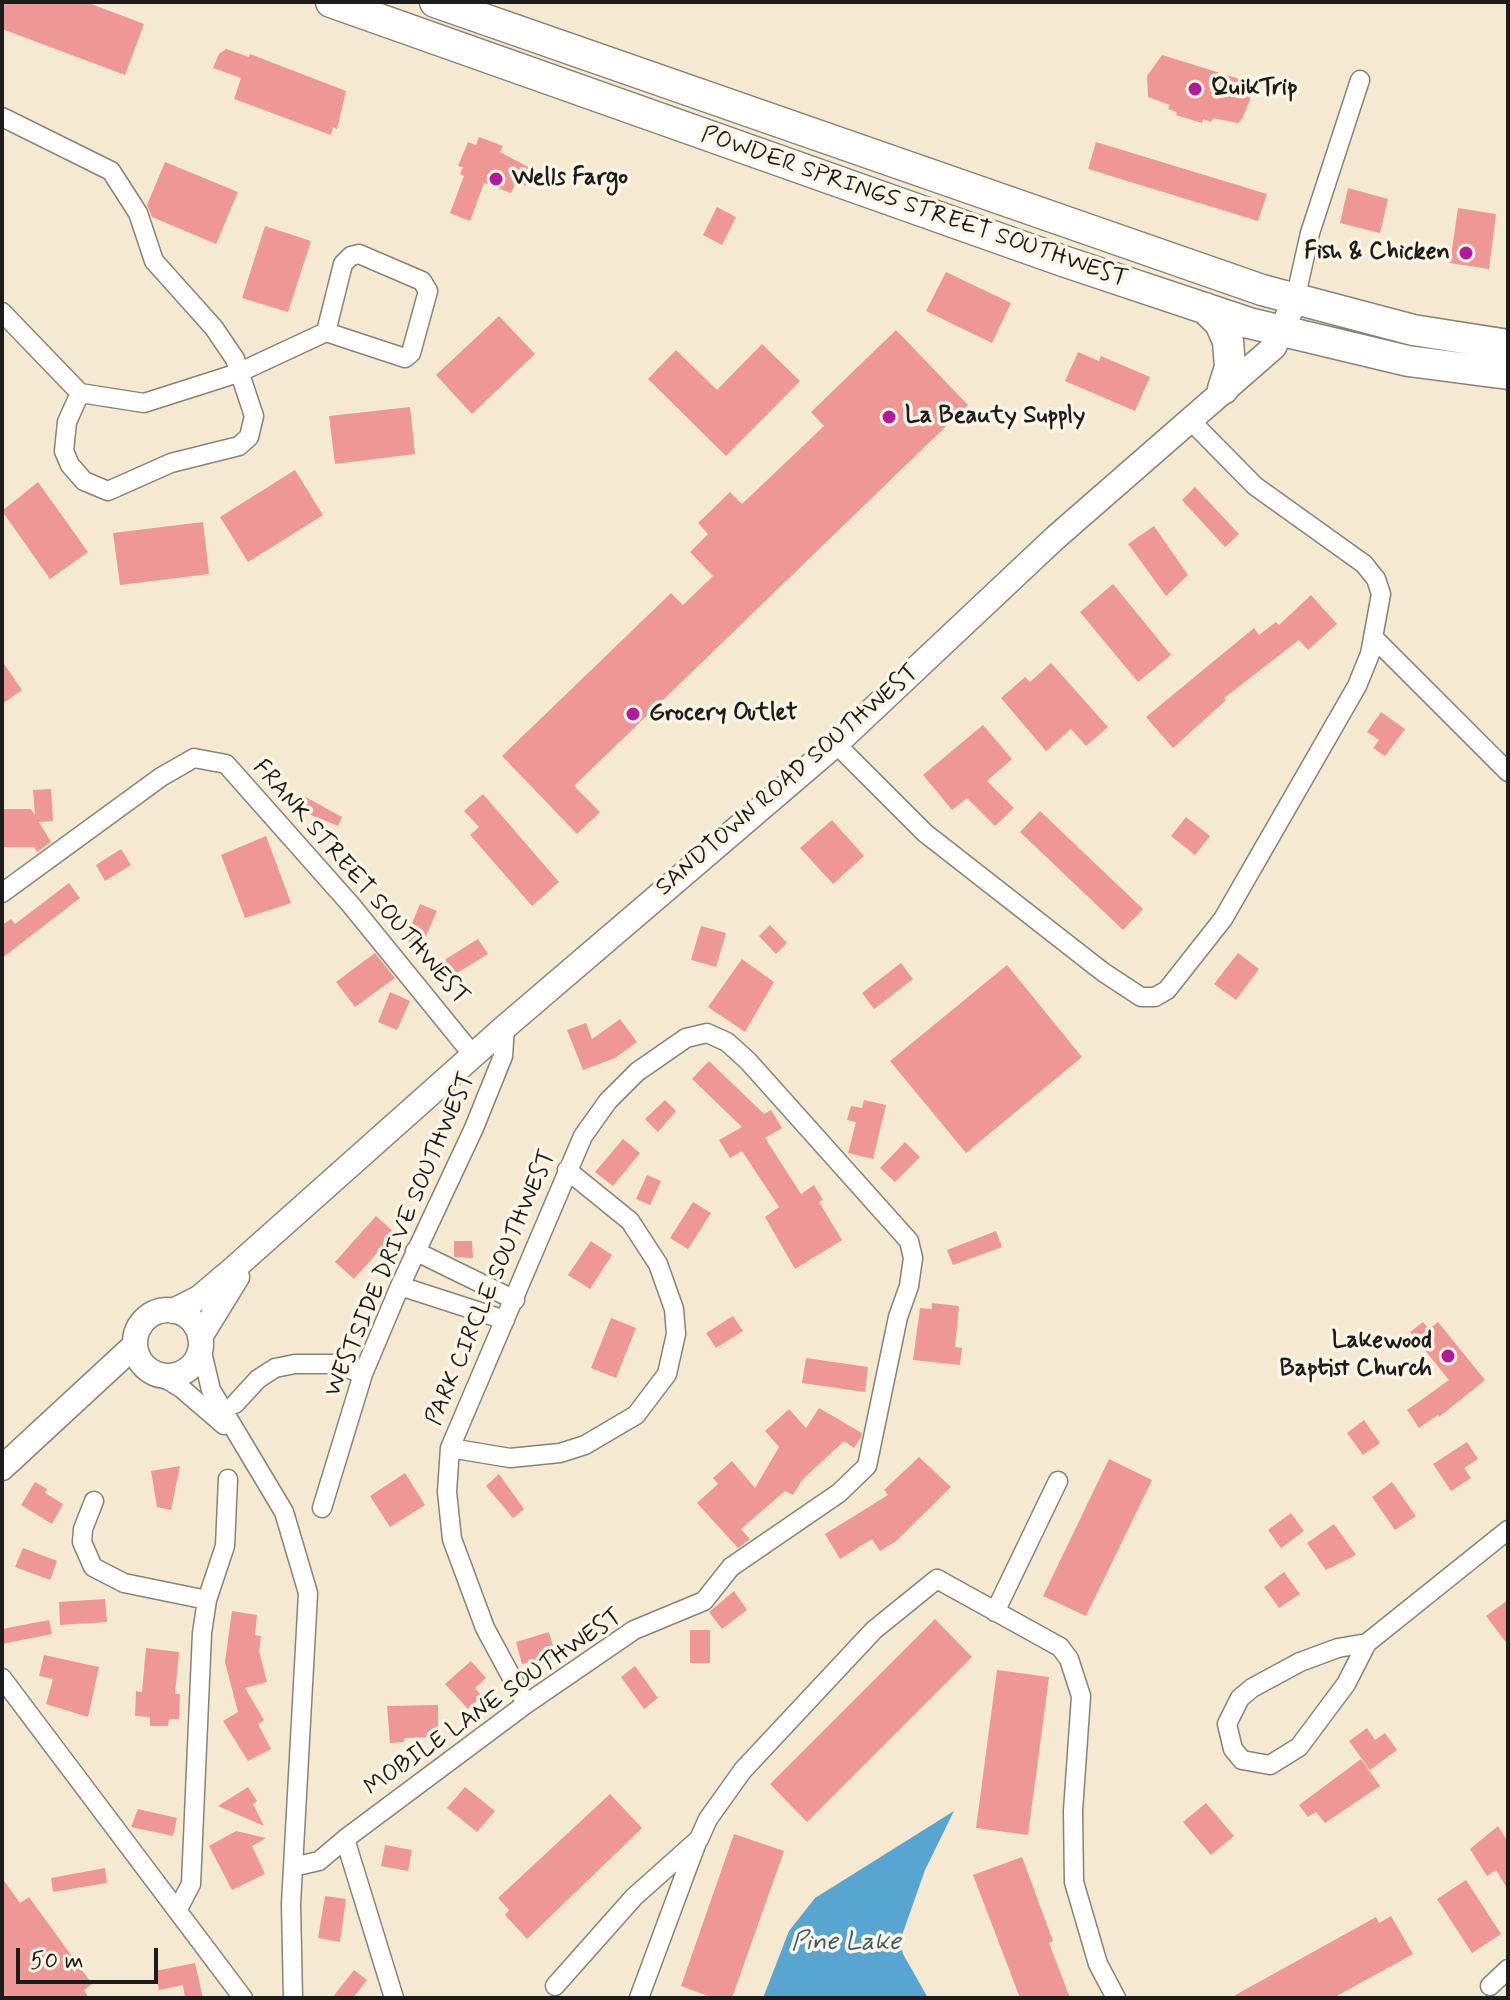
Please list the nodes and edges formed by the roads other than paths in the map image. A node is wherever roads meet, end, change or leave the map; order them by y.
1 (331, 2) edge
2 (433, 2) edge
3 (488, 2) edge
4 (419, 33) junction
5 (525, 33) junction
6 (1360, 80) dead end
7 (2, 117) edge
8 (1295, 300) junction
9 (1205, 308) junction
10 (2, 312) edge
11 (1283, 331) junction
12 (326, 332) junction
13 (1508, 345) edge
14 (238, 373) junction
15 (1508, 374) edge
16 (1223, 389) junction
17 (80, 393) junction
18 (1189, 419) junction
19 (1374, 638) junction
20 (836, 744) junction
21 (1508, 772) edge
22 (2, 893) edge
23 (505, 1027) junction
24 (707, 1033) joint
25 (473, 1055) junction
26 (567, 1170) junction
27 (259, 1246) junction
28 (415, 1251) junction
29 (400, 1286) junction
30 (515, 1300) junction
31 (173, 1311) junction
32 (505, 1320) junction
33 (200, 1343) junction
34 (135, 1345) junction
35 (153, 1372) junction
36 (363, 1374) junction
37 (235, 1404) dead end
38 (50, 1427) junction
39 (238, 1438) junction
40 (450, 1448) junction
41 (2, 1468) edge
42 (228, 1479) dead end
43 (1058, 1481) dead end
44 (94, 1501) dead end
45 (322, 1508) dead end
46 (1508, 1530) edge
47 (207, 1600) junction
48 (995, 1612) junction
49 (1367, 1643) junction
50 (2, 1678) edge
51 (526, 1704) junction
52 (345, 1839) junction
53 (699, 1839) junction
54 (293, 1867) junction
55 (178, 1909) junction
56 (1508, 1969) edge
57 (555, 1986) dead end
58 (1490, 1986) dead end
59 (243, 1998) edge
60 (293, 1998) edge
61 (394, 1998) edge
62 (639, 1998) edge
63 (1116, 1998) edge

1 - 4 main road, POWDER SPRINGS STREET SOUTHWEST
2 - 4 street
2 - 5 main road, POWDER SPRINGS STREET SOUTHWEST
3 - 5 main road
4 - 9 main road, POWDER SPRINGS STREET SOUTHWEST
5 - 8 main road, POWDER SPRINGS STREET SOUTHWEST
6 - 8 street
7 - 14 street
8 - 11 street, SANDTOWN ROAD SOUTHWEST
8 - 13 main road, POWDER SPRINGS STREET SOUTHWEST
9 - 11 main road, POWDER SPRINGS STREET SOUTHWEST
9 - 16 main road
10 - 17 street
11 - 15 main road, POWDER SPRINGS STREET SOUTHWEST
11 - 16 street, SANDTOWN ROAD SOUTHWEST
12 - 12 street
12 - 14 street
14 - 17 street
14 - 17 street
16 - 18 street, SANDTOWN ROAD SOUTHWEST
18 - 19 street
18 - 20 street, SANDTOWN ROAD SOUTHWEST
19 - 20 street
19 - 21 street
20 - 23 street, SANDTOWN ROAD SOUTHWEST
22 - 25 street, FRANK STREET SOUTHWEST
23 - 25 street, SANDTOWN ROAD SOUTHWEST
23 - 28 street, WESTSIDE DRIVE SOUTHWEST
24 - 26 street, PARK CIRCLE SOUTHWEST
24 - 51 street, MOBILE LANE SOUTHWEST
25 - 27 street, SANDTOWN ROAD SOUTHWEST
26 - 30 street, PARK CIRCLE SOUTHWEST
26 - 40 street
27 - 31 street, SANDTOWN ROAD SOUTHWEST
27 - 33 street, SANDTOWN ROAD SOUTHWEST
28 - 29 street, WESTSIDE DRIVE SOUTHWEST
28 - 30 street
29 - 32 street
29 - 36 street, WESTSIDE DRIVE SOUTHWEST
30 - 32 street, PARK CIRCLE SOUTHWEST
31 - 33 street
31 - 34 street
32 - 40 street, PARK CIRCLE SOUTHWEST
33 - 35 street
33 - 39 street
34 - 35 street
34 - 38 street
35 - 38 street
35 - 39 street
36 - 37 street
36 - 45 street, WESTSIDE DRIVE SOUTHWEST
38 - 41 street
39 - 54 street
40 - 51 street, PARK CIRCLE SOUTHWEST
42 - 47 street
43 - 48 street
44 - 47 street
46 - 49 street
47 - 55 street
48 - 53 street
48 - 63 street
49 - 49 street
50 - 55 street
51 - 52 street, MOBILE LANE SOUTHWEST
52 - 54 street, MOBILE LANE SOUTHWEST
52 - 61 street
53 - 57 street
53 - 62 street
54 - 60 street
55 - 59 street
56 - 58 street

